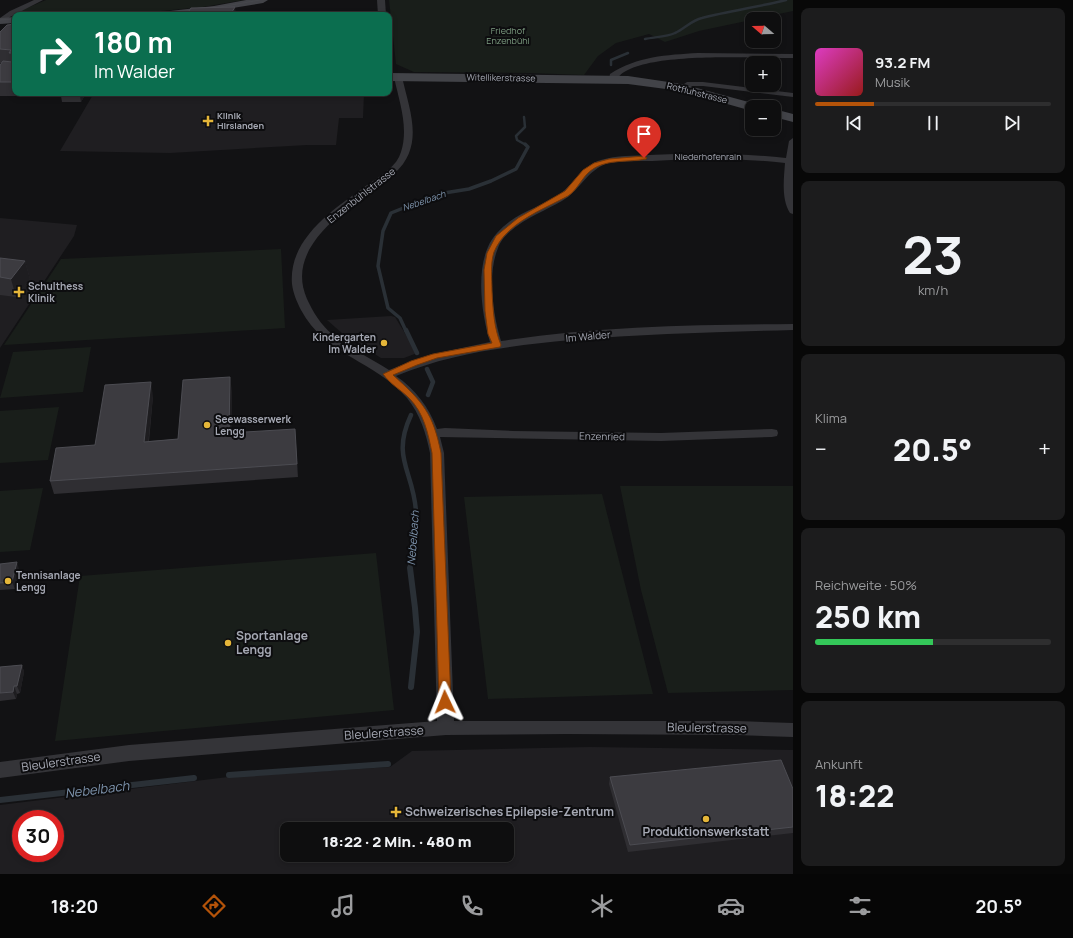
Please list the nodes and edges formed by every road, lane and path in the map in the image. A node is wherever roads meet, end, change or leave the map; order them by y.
1 (39, 0) edge
2 (263, 0) edge
3 (381, 0) edge
4 (15, 12) edge
5 (188, 12) edge
6 (382, 12) edge
7 (12, 13) edge
8 (12, 20) edge
9 (0, 21) edge
10 (793, 56) edge
11 (394, 77) edge
12 (613, 79) junction
13 (641, 81) joint
14 (682, 88) junction
15 (793, 95) edge
16 (745, 105) edge
17 (781, 115) edge
18 (793, 118) edge
19 (793, 141) edge
20 (791, 161) junction
21 (793, 211) edge
22 (793, 327) edge
23 (497, 345) junction
24 (387, 374) junction
25 (772, 433) dead end
26 (433, 434) junction
27 (446, 728) junction
28 (793, 730) edge
29 (0, 770) edge

1 - 4 street
2 - 5 main road
3 - 6 street
7 - 9 street
8 - 9 main road
10 - 12 street
11 - 12 main road, Witellikerstrasse
11 - 24 street, Enzenbühlstrasse
12 - 13 main road, Witellikerstrasse
13 - 14 main road, Rotfluhstrasse
14 - 15 street
14 - 16 main road, Rotfluhstrasse
17 - 18 main road
19 - 20 street
20 - 21 street
20 - 23 street, Niederhofenrain
22 - 23 street, Im Walder
23 - 24 street, Im Walder
24 - 26 street, Enzenbühlstrasse
25 - 26 street, Enzenried
26 - 27 street, Enzenbühlstrasse
27 - 28 street, Bleulerstrasse
27 - 29 street, Bleulerstrasse

